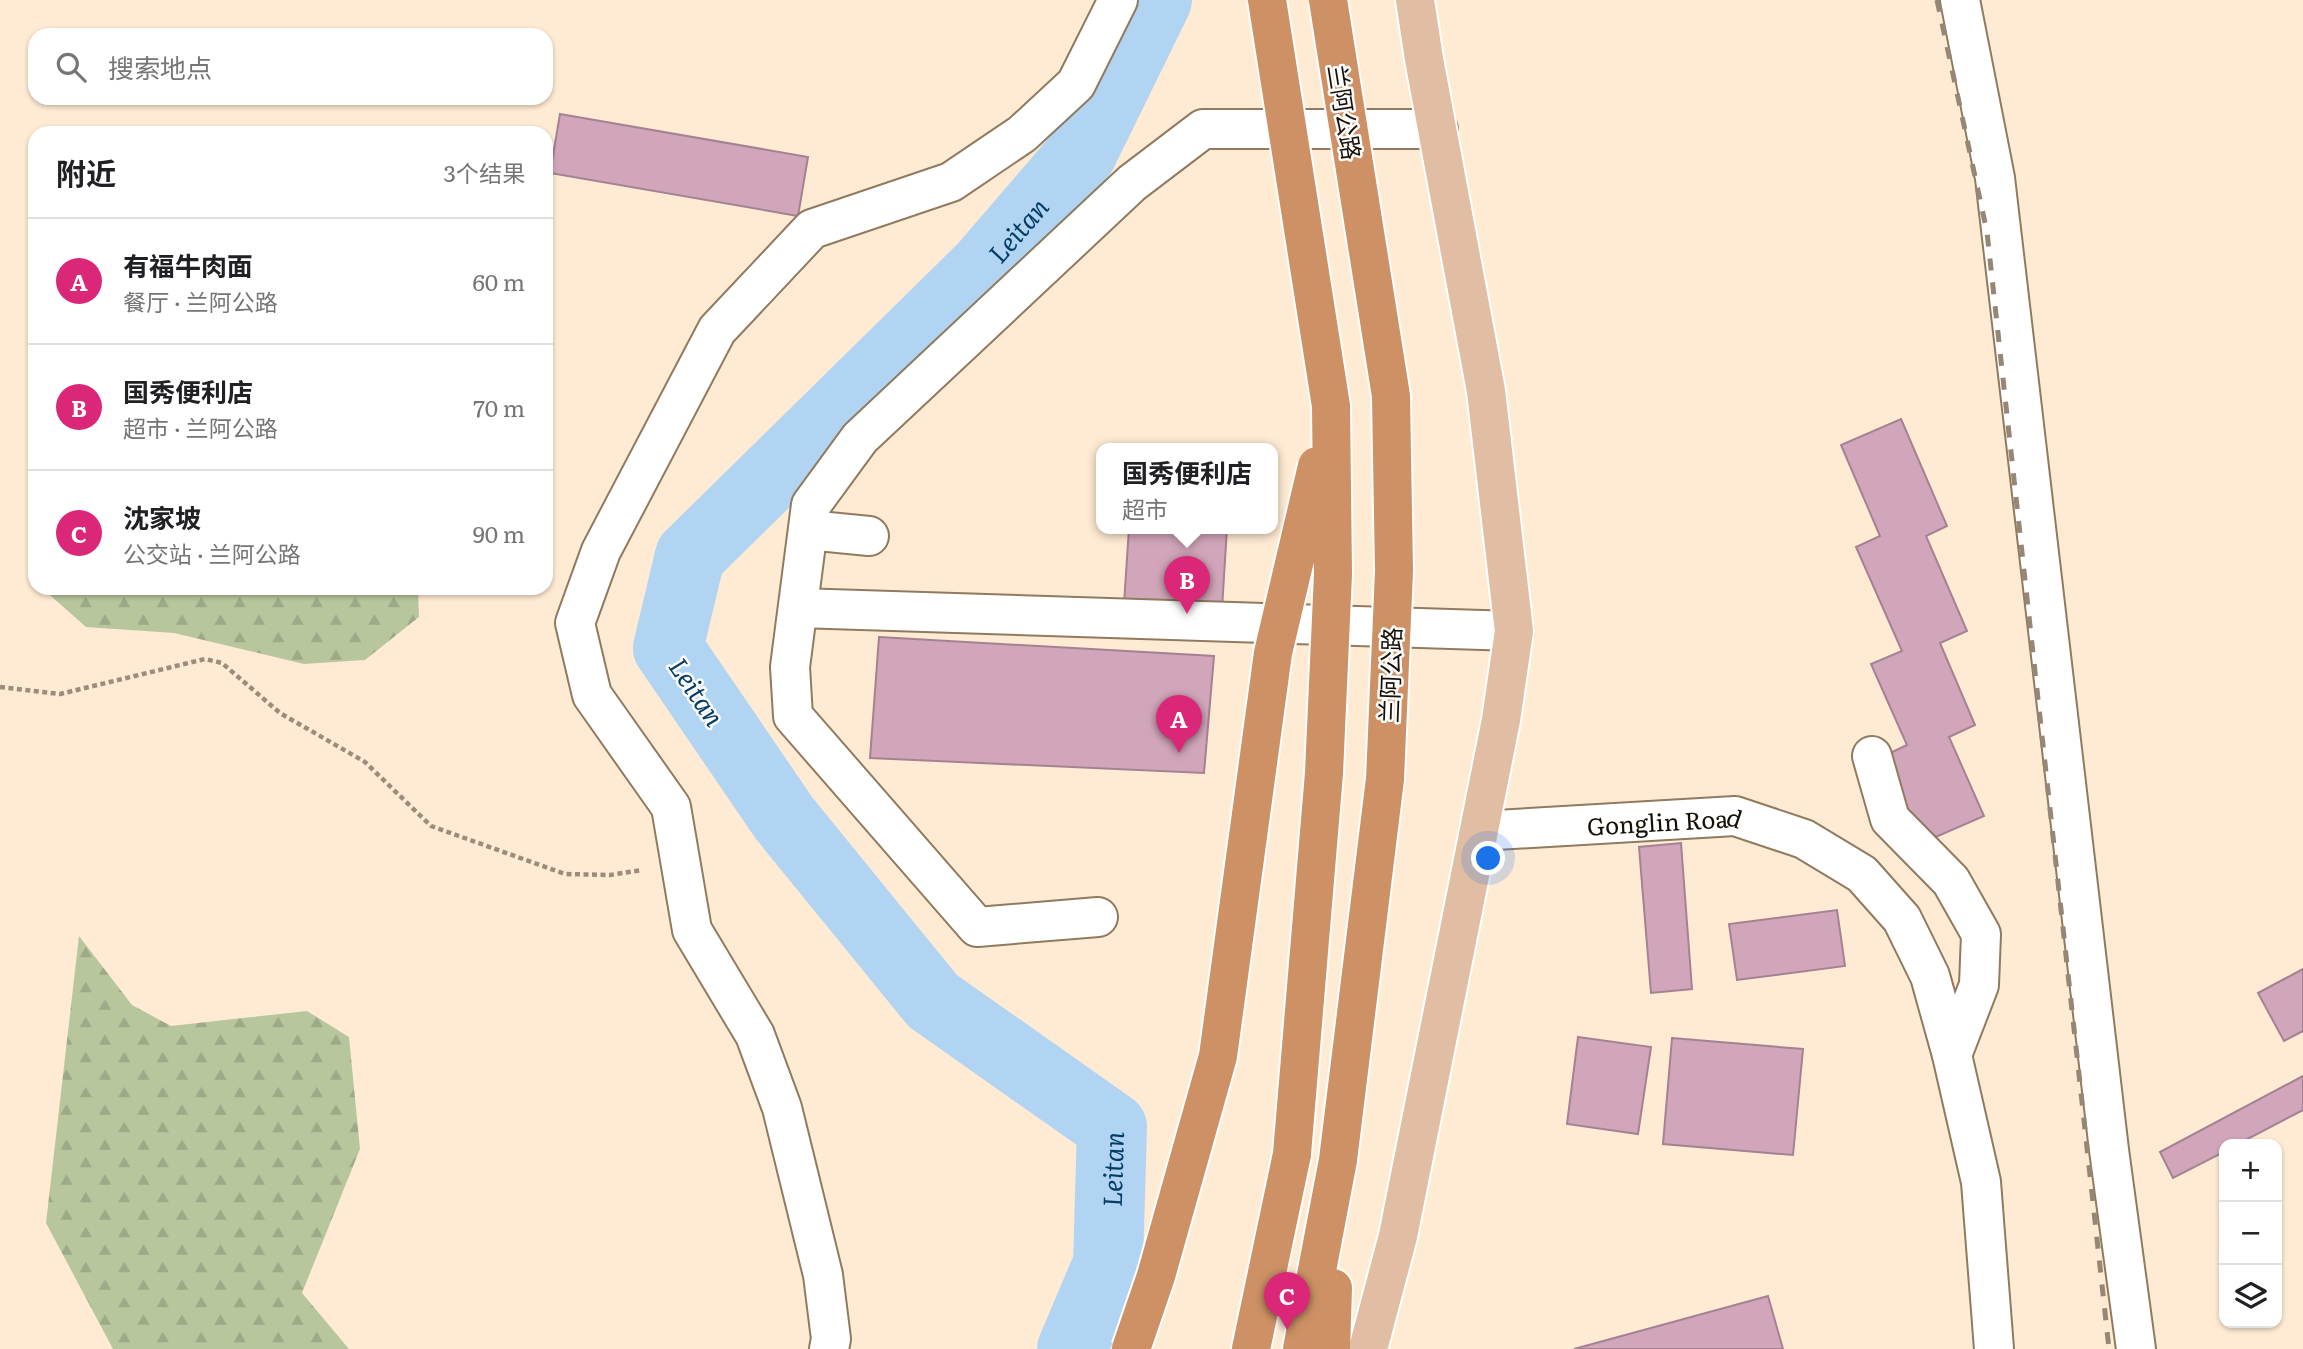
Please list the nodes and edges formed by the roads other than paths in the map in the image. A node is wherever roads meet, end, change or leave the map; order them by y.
1 (1118, 0) edge
2 (1267, 0) edge
3 (1328, 0) edge
4 (1415, 0) edge
5 (1960, 0) edge
6 (1438, 129) junction
7 (1331, 406) junction
8 (808, 530) junction
9 (869, 536) dead end
10 (798, 608) junction
11 (1514, 631) junction
12 (1872, 756) dead end
13 (1479, 831) junction
14 (1098, 917) dead end
15 (1952, 1055) junction
16 (1338, 1160) junction
17 (829, 1349) edge
18 (1131, 1349) edge
19 (1251, 1349) edge
20 (1302, 1349) edge
21 (1331, 1349) edge
22 (1368, 1349) edge
23 (1994, 1349) edge
24 (2136, 1349) edge

1 - 17 street
2 - 7 highway, bridge
3 - 16 highway, 兰阿公路, bridge
4 - 6 main road
5 - 24 street
6 - 8 street
6 - 11 main road
7 - 18 highway, bridge
7 - 19 highway, bridge
8 - 9 street
8 - 10 street
10 - 11 street
10 - 14 street
11 - 13 main road
12 - 15 street
13 - 15 street, Gonglin Road
13 - 22 main road
15 - 23 street, Gonglin Road
16 - 20 highway, 兰阿公路
16 - 21 highway

